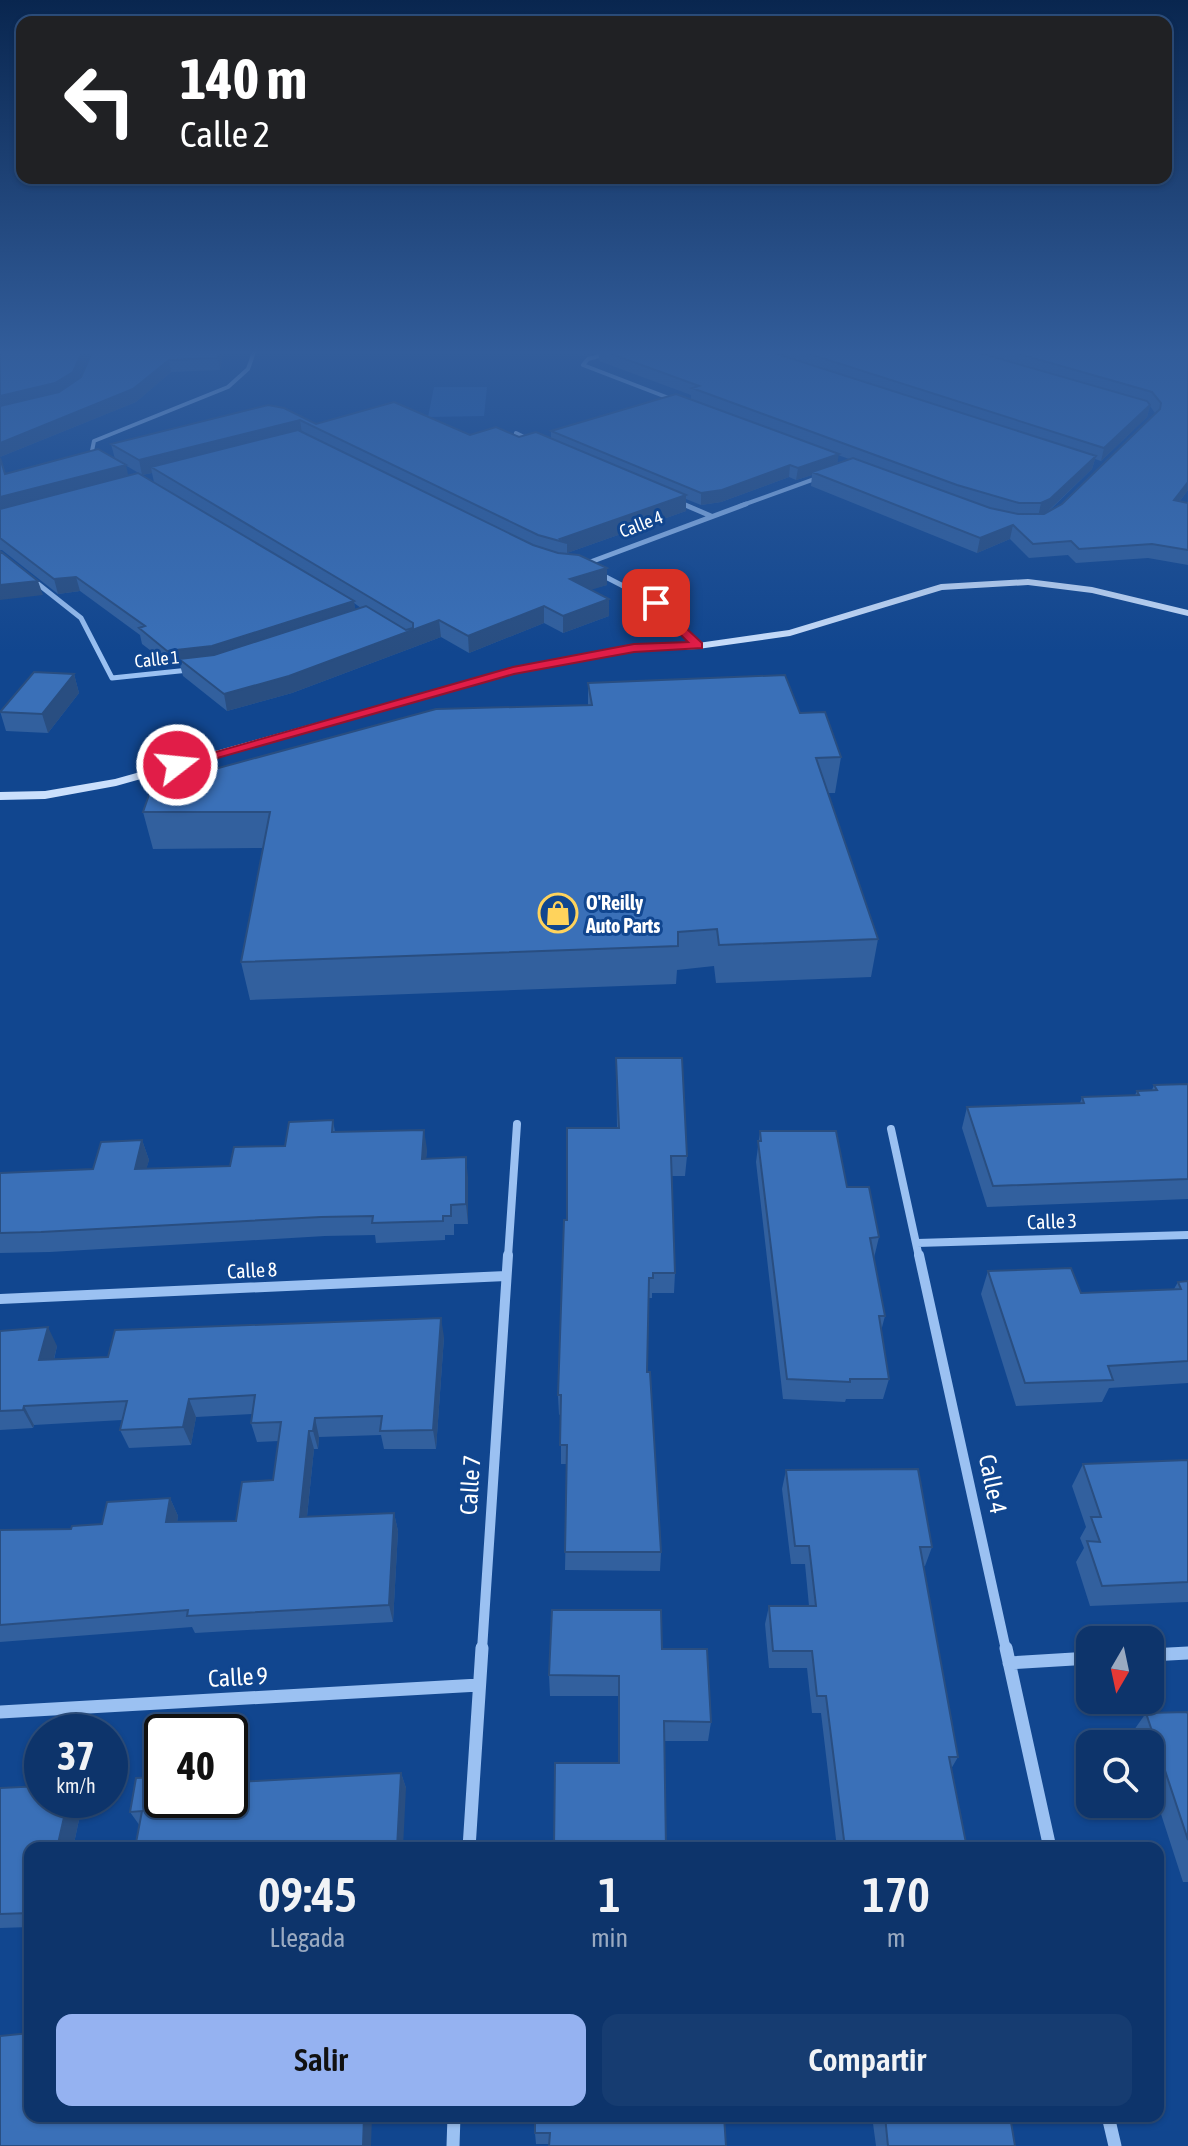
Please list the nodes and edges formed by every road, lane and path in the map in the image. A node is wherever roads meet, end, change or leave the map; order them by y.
1 (94, 452) edge
2 (104, 458) edge
3 (824, 475) edge
4 (678, 502) edge
5 (712, 517) junction
6 (23, 573) edge
7 (1188, 613) edge
8 (698, 646) junction
9 (201, 669) edge
10 (0, 796) edge
11 (517, 1124) dead end
12 (891, 1129) dead end
13 (1188, 1235) edge
14 (917, 1243) junction
15 (506, 1276) junction
16 (0, 1299) edge
17 (1188, 1653) edge
18 (1164, 1654) edge
19 (1076, 1659) edge
20 (1009, 1663) junction
21 (479, 1685) junction
22 (0, 1712) edge
23 (469, 1842) edge
24 (1049, 1842) edge
25 (454, 2122) edge
26 (1109, 2122) edge
27 (453, 2146) edge
28 (1115, 2146) edge

1 - 2 street
3 - 5 street, Calle 4
4 - 5 street
5 - 8 street, Calle 4
6 - 9 street, Calle 1
7 - 8 street
8 - 10 street
11 - 15 street, Calle 7
12 - 14 street, Calle 4
13 - 14 street, Calle 3
14 - 20 street, Calle 4
15 - 16 street, Calle 8
15 - 21 street, Calle 7
17 - 18 street
19 - 20 street
20 - 24 street, Calle 4
21 - 22 street, Calle 9
21 - 23 street, Calle 7
25 - 27 street
26 - 28 street

